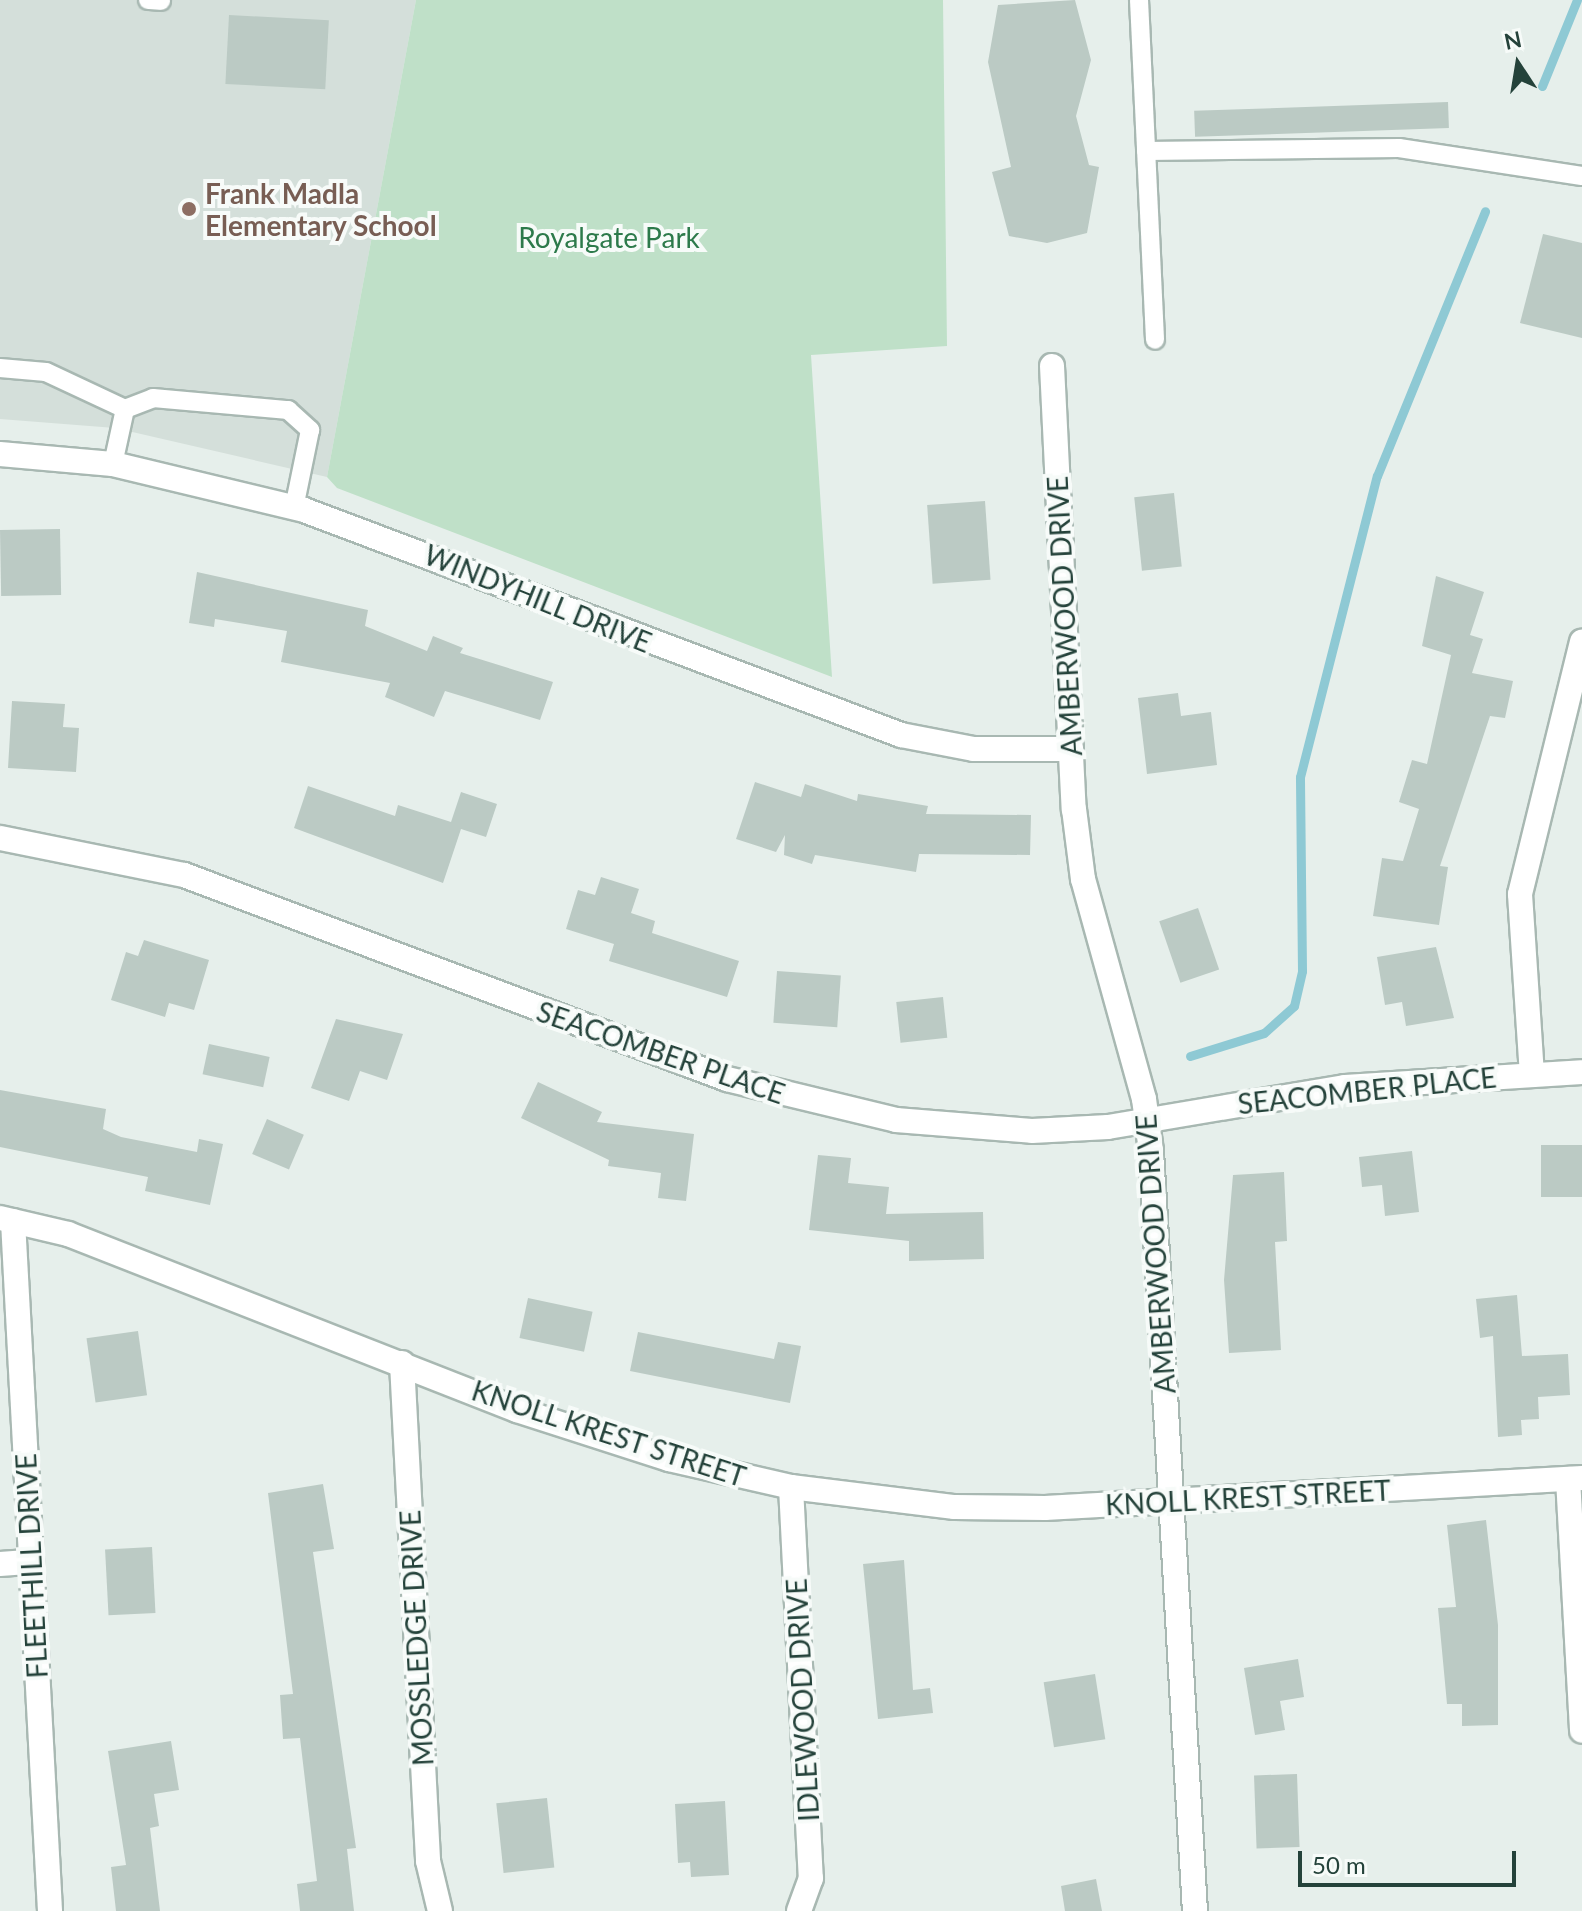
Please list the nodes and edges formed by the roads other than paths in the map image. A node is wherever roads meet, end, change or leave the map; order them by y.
1 (148, 0) edge
2 (1139, 0) edge
3 (161, 1) edge
4 (1146, 151) junction
5 (1582, 176) edge
6 (1155, 340) dead end
7 (1052, 366) dead end
8 (0, 368) edge
9 (125, 409) junction
10 (0, 454) edge
11 (113, 464) junction
12 (294, 508) junction
13 (1582, 642) edge
14 (1071, 749) junction
15 (0, 838) edge
16 (1582, 1072) edge
17 (1532, 1075) junction
18 (1148, 1122) junction
19 (6, 1220) edge
20 (402, 1363) junction
21 (1575, 1478) edge
22 (791, 1487) junction
23 (1171, 1502) junction
24 (31, 1562) junction
25 (0, 1564) edge
26 (1582, 1731) edge
27 (50, 1911) edge
28 (440, 1911) edge
29 (799, 1911) edge
30 (1195, 1911) edge

1 - 3 lane
2 - 4 lane
4 - 5 lane
4 - 6 lane
7 - 14 street, AMBERWOOD DRIVE
8 - 9 lane
9 - 11 lane
9 - 12 lane
10 - 11 street, WINDYHILL DRIVE
11 - 12 street, WINDYHILL DRIVE
12 - 14 street, WINDYHILL DRIVE
13 - 17 street
14 - 18 street, AMBERWOOD DRIVE
15 - 18 street, SEACOMBER PLACE
16 - 17 street, SEACOMBER PLACE
17 - 18 street, SEACOMBER PLACE
18 - 23 street, AMBERWOOD DRIVE
19 - 20 street, KNOLL KREST STREET
19 - 24 street, FLEETHILL DRIVE
20 - 22 street, KNOLL KREST STREET
20 - 28 street, MOSSLEDGE DRIVE
21 - 23 street, KNOLL KREST STREET
21 - 26 street
22 - 23 street, KNOLL KREST STREET
22 - 29 street, IDLEWOOD DRIVE
23 - 30 street, AMBERWOOD DRIVE
24 - 25 street
24 - 27 street, FLEETHILL DRIVE

